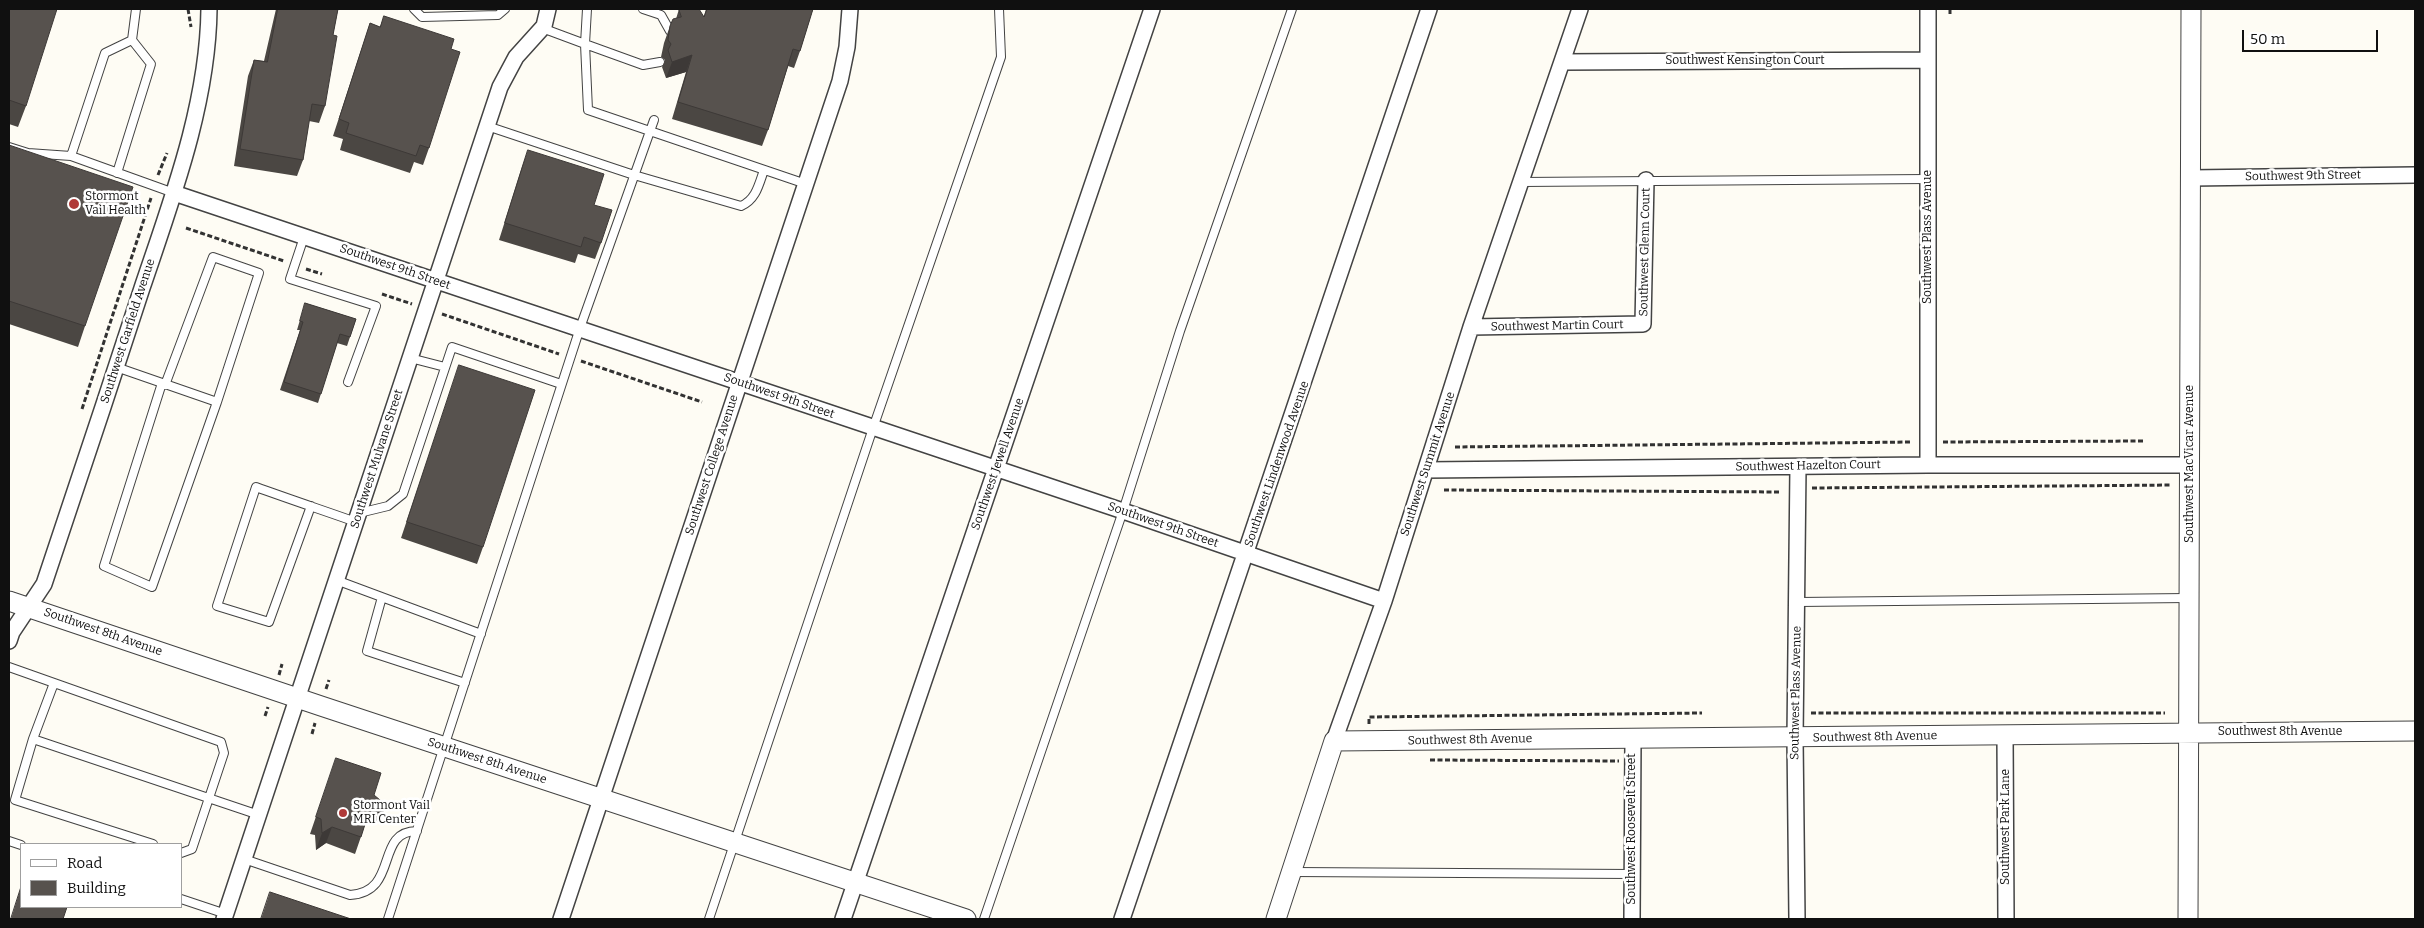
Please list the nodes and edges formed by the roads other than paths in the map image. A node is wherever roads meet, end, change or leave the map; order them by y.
1 (136, 9) edge
2 (209, 9) edge
3 (414, 9) edge
4 (505, 9) edge
5 (548, 9) edge
6 (587, 9) edge
7 (643, 9) edge
8 (850, 9) edge
9 (999, 9) edge
10 (1152, 9) edge
11 (1292, 9) edge
12 (1429, 9) edge
13 (1580, 9) edge
14 (1928, 9) edge
15 (2191, 9) edge
16 (542, 28) junction
17 (670, 31) edge
18 (132, 40) junction
19 (585, 44) junction
20 (1928, 60) junction
21 (660, 62) dead end
22 (1562, 62) junction
23 (654, 120) dead end
24 (487, 126) junction
25 (650, 132) junction
26 (9, 148) edge
27 (71, 156) junction
28 (764, 170) junction
29 (117, 173) junction
30 (634, 175) junction
31 (2415, 175) edge
32 (2191, 178) junction
33 (1928, 179) junction
34 (1646, 180) junction
35 (1521, 182) junction
36 (806, 184) junction
37 (174, 193) junction
38 (304, 237) junction
39 (436, 281) junction
40 (1643, 324) joint
41 (1471, 327) junction
42 (580, 328) junction
43 (410, 358) junction
44 (116, 367) junction
45 (444, 367) junction
46 (348, 382) dead end
47 (740, 382) junction
48 (163, 384) junction
49 (561, 384) junction
50 (217, 402) junction
51 (873, 428) junction
52 (1928, 465) junction
53 (2190, 465) junction
54 (1798, 467) junction
55 (996, 470) junction
56 (1426, 470) junction
57 (311, 506) junction
58 (1123, 511) junction
59 (357, 518) junction
60 (1247, 553) junction
61 (336, 580) junction
62 (382, 598) junction
63 (2189, 598) junction
64 (9, 600) edge
65 (1384, 601) junction
66 (1798, 602) junction
67 (28, 607) junction
68 (481, 634) junction
69 (9, 641) edge
70 (9, 667) edge
71 (54, 683) junction
72 (465, 683) junction
73 (297, 698) junction
74 (2415, 731) edge
75 (2188, 733) junction
76 (2005, 735) junction
77 (1633, 738) junction
78 (1795, 738) junction
79 (33, 739) junction
80 (1334, 741) junction
81 (444, 747) junction
82 (602, 798) junction
83 (12, 799) edge
84 (210, 799) junction
85 (258, 815) junction
86 (417, 830) junction
87 (149, 843) edge
88 (735, 843) junction
89 (182, 853) edge
90 (244, 859) junction
91 (1291, 872) junction
92 (1632, 874) junction
93 (855, 882) junction
94 (182, 899) edge
95 (225, 916) edge
96 (388, 919) edge
97 (560, 919) edge
98 (709, 919) edge
99 (843, 919) edge
100 (966, 919) edge
101 (984, 919) edge
102 (1122, 919) edge
103 (1276, 919) edge
104 (1632, 919) edge
105 (1797, 919) edge
106 (2006, 919) edge
107 (2188, 919) edge

1 - 18 lane
2 - 37 street, Southwest Garfield Avenue
3 - 4 lane
5 - 16 street, Southwest Mulvane Street
6 - 19 lane
7 - 17 lane
8 - 36 street, Southwest College Avenue
9 - 51 lane
10 - 55 street, Southwest Jewell Avenue
11 - 58 lane
12 - 60 street, Southwest Lindenwood Avenue
13 - 22 street, Southwest Summit Avenue
14 - 20 street, Southwest Plass Avenue
15 - 32 street, Southwest MacVicar Avenue
16 - 19 lane
16 - 24 street, Southwest Mulvane Street
18 - 27 lane
18 - 29 lane
19 - 21 lane
19 - 25 lane
20 - 22 street, Southwest Kensington Court
20 - 33 street, Southwest Plass Avenue
22 - 35 street, Southwest Summit Avenue
23 - 25 lane
24 - 30 lane
24 - 39 street, Southwest Mulvane Street
25 - 28 lane
25 - 30 lane
26 - 27 lane
27 - 29 lane
28 - 30 lane
28 - 36 lane
29 - 37 lane
30 - 42 lane
31 - 32 street, Southwest 9th Street
32 - 53 street, Southwest MacVicar Avenue
33 - 34 lane
33 - 52 street, Southwest Plass Avenue
34 - 35 lane
34 - 40 street, Southwest Glenn Court
35 - 41 street, Southwest Summit Avenue
36 - 47 street, Southwest College Avenue
37 - 38 street, Southwest 9th Street
37 - 44 street, Southwest Garfield Avenue
38 - 39 street, Southwest 9th Street
38 - 46 lane
39 - 42 street, Southwest 9th Street
39 - 43 street, Southwest Mulvane Street
40 - 41 street, Southwest Martin Court
41 - 56 street, Southwest Summit Avenue
42 - 47 street, Southwest 9th Street
42 - 49 lane
43 - 45 lane
43 - 59 street, Southwest Mulvane Street
44 - 48 lane
44 - 67 street, Southwest Garfield Avenue
45 - 49 lane
45 - 59 lane
47 - 51 street, Southwest 9th Street
47 - 82 street, Southwest College Avenue
48 - 50 lane
48 - 50 lane
48 - 50 lane
49 - 68 lane
51 - 55 street, Southwest 9th Street
51 - 88 lane
52 - 53 street, Southwest Hazelton Court
52 - 54 street, Southwest Hazelton Court
53 - 63 street, Southwest MacVicar Avenue
54 - 56 street, Southwest Hazelton Court
54 - 66 street, Southwest Plass Avenue
55 - 58 street, Southwest 9th Street
55 - 93 street, Southwest Jewell Avenue
56 - 65 street, Southwest Summit Avenue
57 - 57 lane
57 - 59 lane
58 - 60 street, Southwest 9th Street
58 - 101 lane
59 - 61 street, Southwest Mulvane Street
60 - 65 street, Southwest 9th Street
60 - 102 street, Southwest Lindenwood Avenue
61 - 62 lane
61 - 73 street, Southwest Mulvane Street
62 - 68 lane
62 - 72 lane
63 - 66 lane
63 - 75 street, Southwest MacVicar Avenue
64 - 67 street, Southwest 8th Avenue
65 - 80 street, Southwest Summit Avenue
66 - 78 street, Southwest Plass Avenue
67 - 69 street, Southwest Garfield Avenue
67 - 73 street, Southwest 8th Avenue
68 - 72 lane
70 - 71 lane
71 - 79 lane
71 - 84 lane
72 - 81 lane
73 - 81 street, Southwest 8th Avenue
73 - 85 street, Southwest Mulvane Street
74 - 75 street, Southwest 8th Avenue
75 - 76 street, Southwest 8th Avenue
75 - 107 street, Southwest MacVicar Avenue
76 - 78 street, Southwest 8th Avenue
76 - 106 street, Southwest Park Lane
77 - 78 street, Southwest 8th Avenue
77 - 80 street, Southwest 8th Avenue
77 - 92 street, Southwest Roosevelt Street
78 - 105 street, Southwest Plass Avenue
79 - 83 lane
79 - 84 lane
80 - 91 street, Southwest Summit Avenue
81 - 82 street, Southwest 8th Avenue
81 - 86 lane
82 - 88 street, Southwest 8th Avenue
82 - 97 street, Southwest College Avenue
83 - 87 lane
84 - 85 lane
84 - 89 lane
85 - 90 street, Southwest Mulvane Street
86 - 90 lane
86 - 96 lane
88 - 93 street, Southwest 8th Avenue
88 - 98 lane
90 - 95 street, Southwest Mulvane Street
91 - 92 lane
91 - 103 street, Southwest Summit Avenue
92 - 104 street, Southwest Roosevelt Street
93 - 99 street, Southwest Jewell Avenue
93 - 100 street, Southwest 8th Avenue
94 - 95 lane

